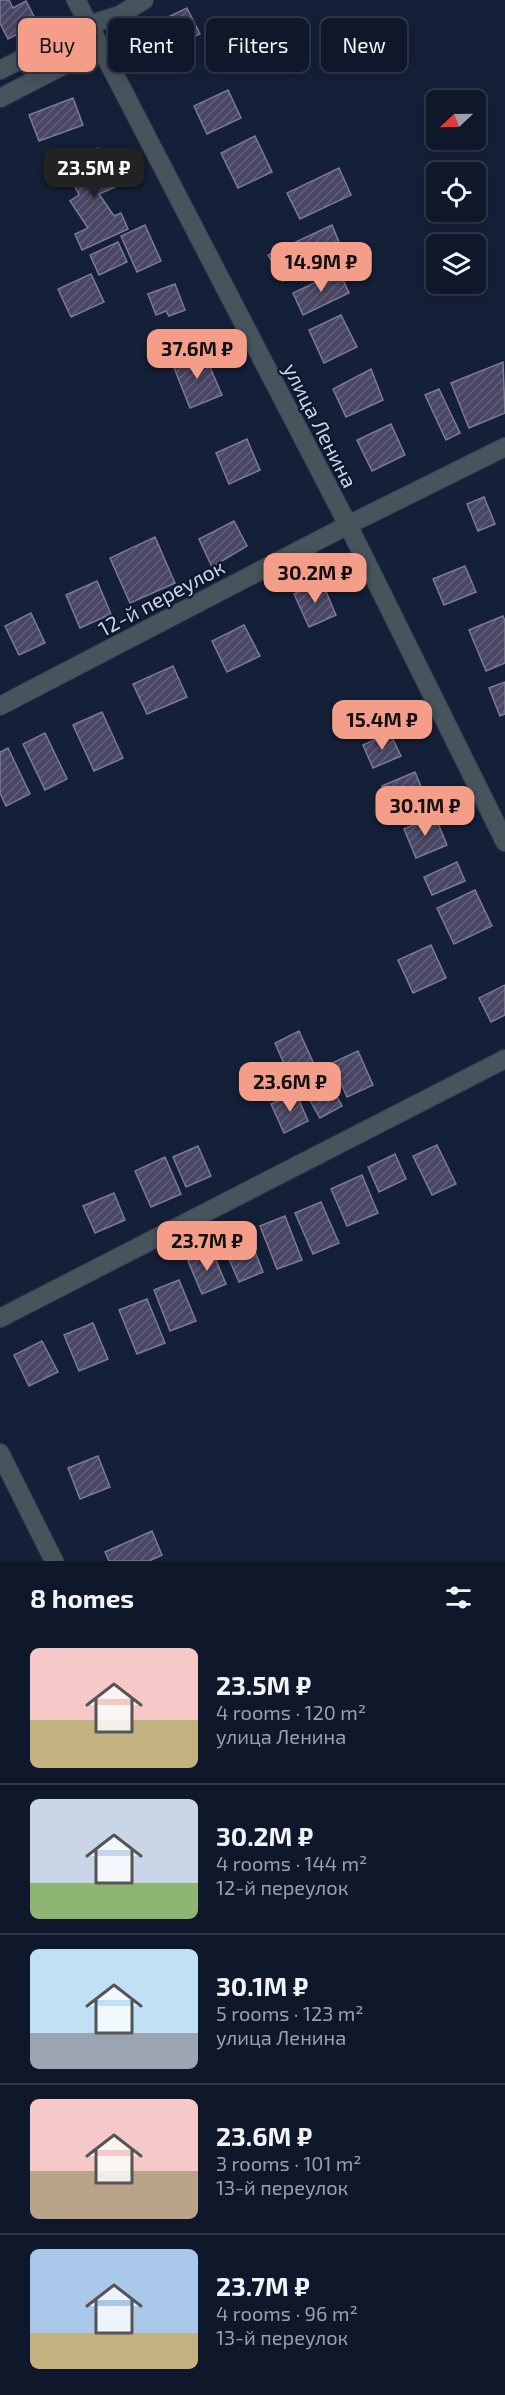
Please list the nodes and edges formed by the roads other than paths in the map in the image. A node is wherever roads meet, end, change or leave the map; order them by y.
1 (76, 0) edge
2 (144, 0) edge
3 (85, 18) edge
4 (96, 22) edge
5 (96, 41) edge
6 (99, 47) junction
7 (18, 61) edge
8 (0, 70) edge
9 (0, 98) edge
10 (505, 447) edge
11 (348, 525) junction
12 (0, 706) edge
13 (505, 842) edge
14 (505, 1059) edge
15 (0, 1318) edge
16 (0, 1453) edge
17 (54, 1561) edge

1 - 3 street, улица Ленина
2 - 4 street
5 - 6 street, улица Ленина
6 - 9 street
6 - 11 street, улица Ленина
7 - 8 street
10 - 11 street, 12-й переулок
11 - 12 street, 12-й переулок
11 - 13 street, улица Ленина
14 - 15 street
16 - 17 street

